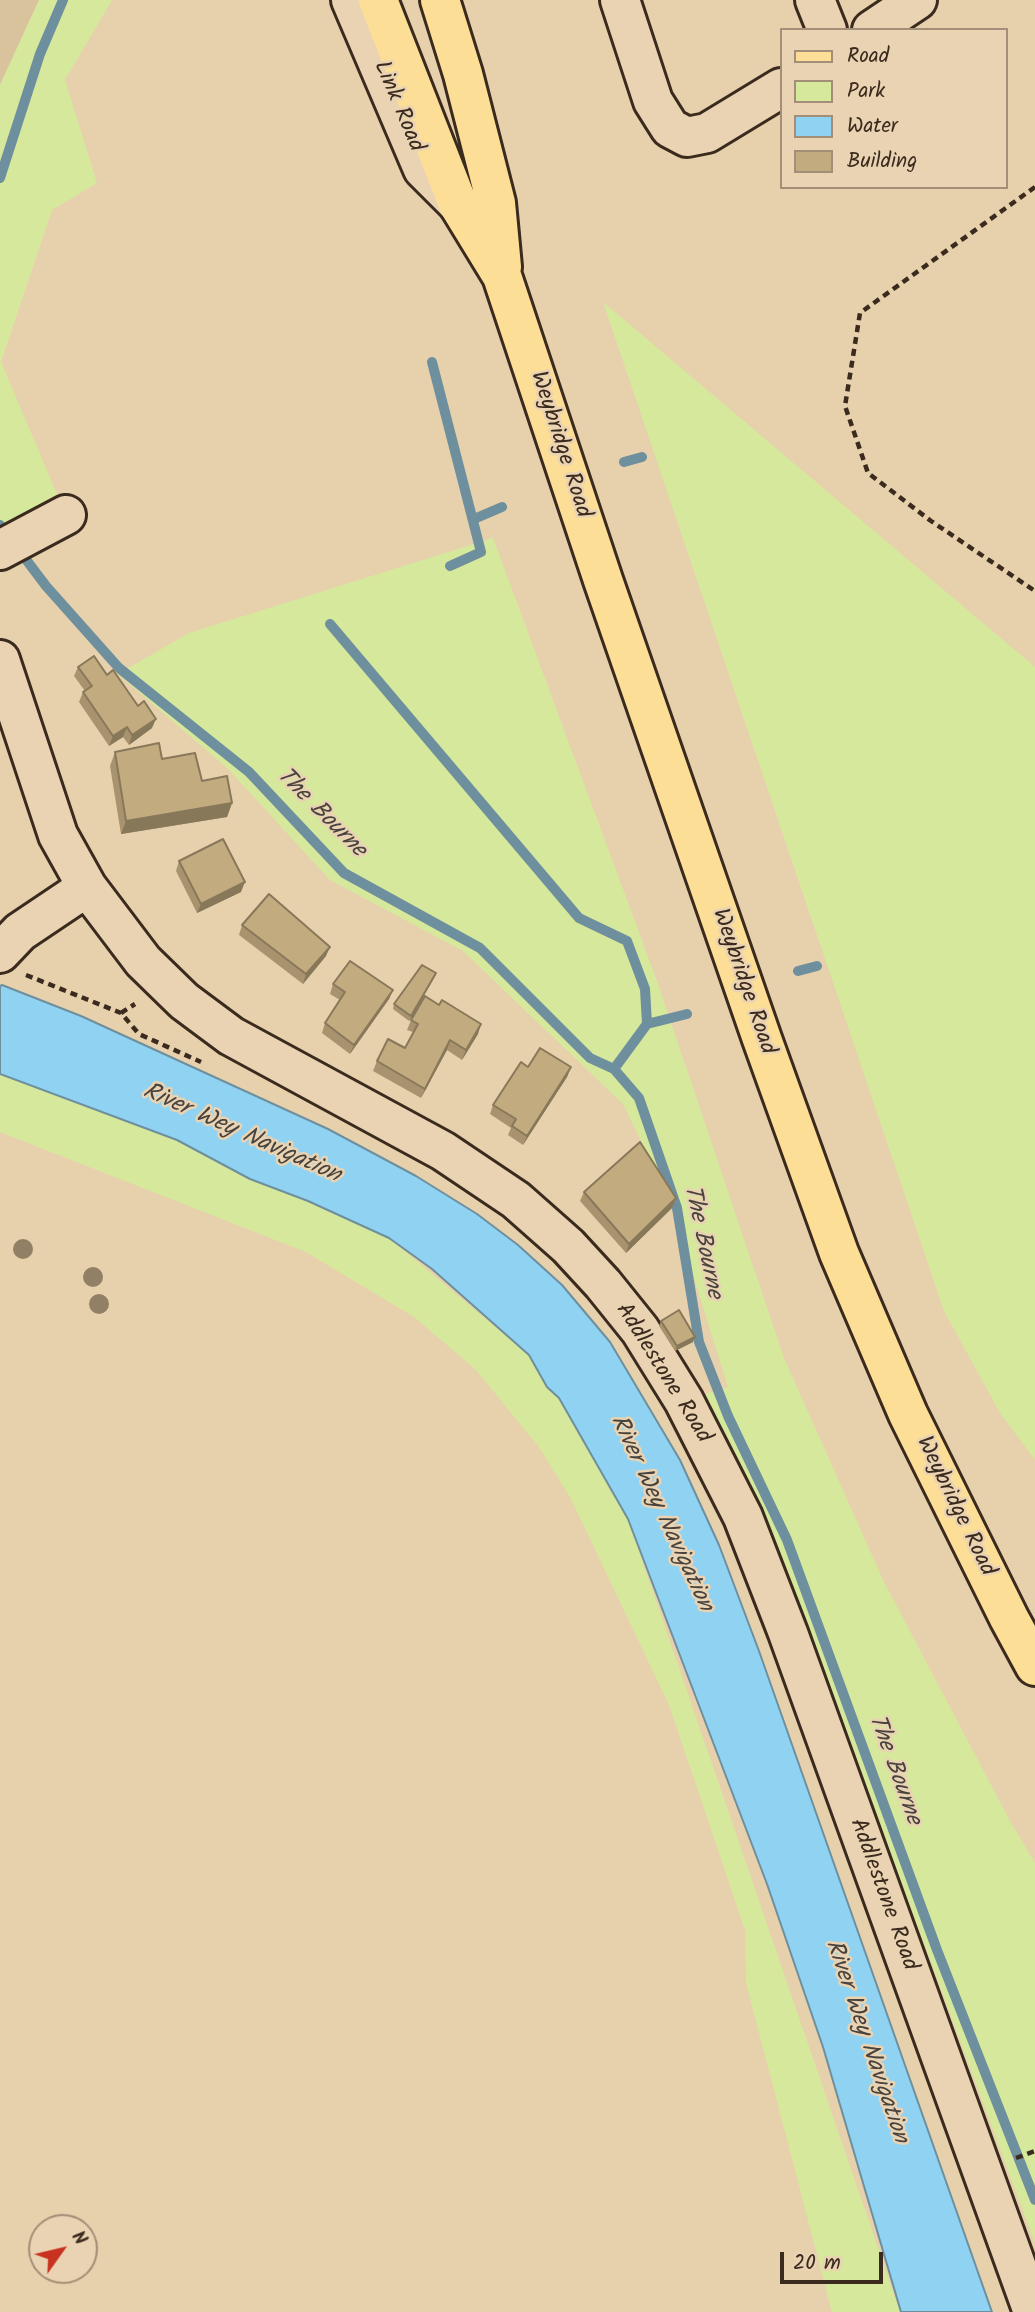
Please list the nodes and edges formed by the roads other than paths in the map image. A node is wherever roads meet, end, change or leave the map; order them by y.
1 (351, 0) edge
2 (378, 0) edge
3 (440, 0) edge
4 (620, 0) edge
5 (815, 0) edge
6 (917, 0) edge
7 (826, 28) edge
8 (875, 28) edge
9 (780, 89) edge
10 (458, 204) junction
11 (502, 276) junction
12 (55, 521) dead end
13 (0, 550) edge
14 (0, 660) edge
15 (87, 887) junction
16 (8, 963) edge
17 (1035, 1665) edge
18 (1033, 2312) edge

1 - 10 street, Link Road
2 - 10 main road, Weybridge Road
3 - 11 main road, Weybridge Road
4 - 9 street
5 - 7 street
6 - 8 street
10 - 11 main road, Weybridge Road
11 - 17 main road, Weybridge Road
12 - 13 street
14 - 15 street, Addlestone Road
15 - 16 street
15 - 18 street, Addlestone Road

